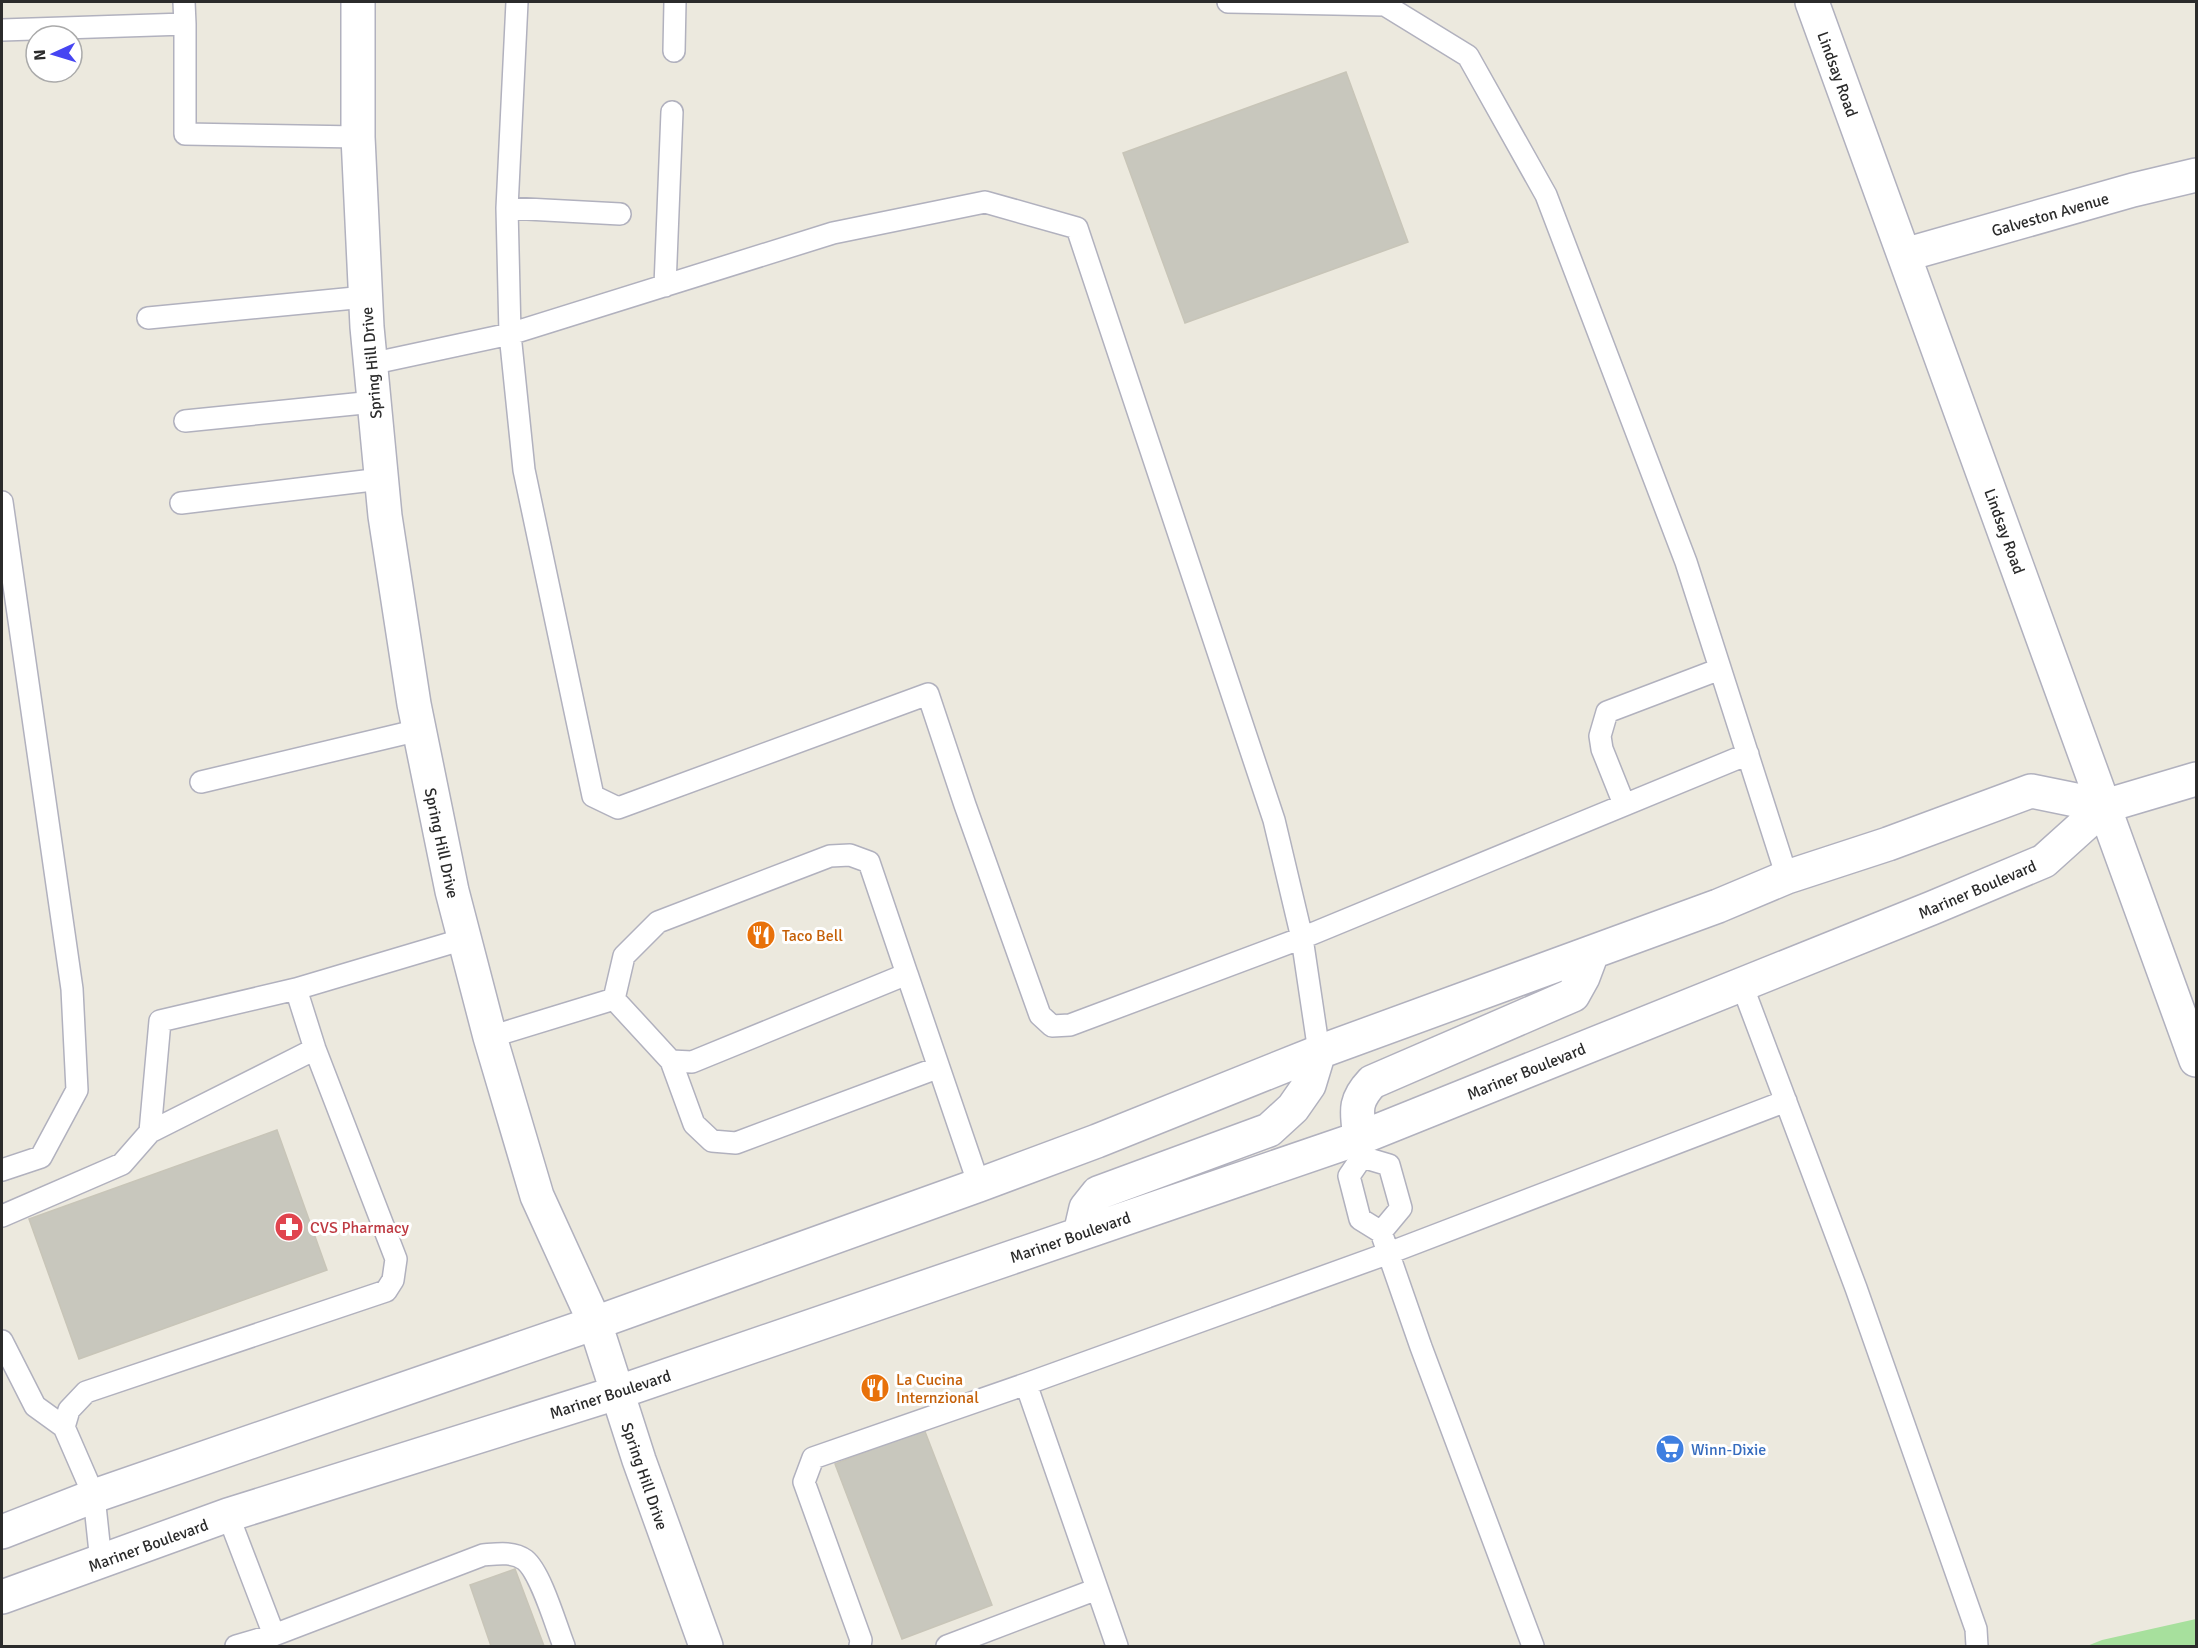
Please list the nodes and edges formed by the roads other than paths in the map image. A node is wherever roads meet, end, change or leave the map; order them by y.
1 (184, 2) edge
2 (358, 2) edge
3 (517, 2) edge
4 (675, 2) edge
5 (1228, 2) edge
6 (1812, 2) edge
7 (185, 24) junction
8 (2, 30) edge
9 (674, 51) dead end
10 (672, 112) dead end
11 (358, 137) junction
12 (2196, 175) edge
13 (507, 208) junction
14 (620, 214) dead end
15 (1904, 255) junction
16 (665, 286) junction
17 (365, 297) junction
18 (148, 318) dead end
19 (510, 334) junction
20 (370, 364) junction
21 (374, 402) junction
22 (185, 421) dead end
23 (381, 479) junction
24 (2, 502) edge
25 (181, 503) dead end
26 (1720, 669) junction
27 (419, 730) junction
28 (1748, 754) junction
29 (2196, 780) edge
30 (201, 782) dead end
31 (1624, 804) junction
32 (2105, 806) junction
33 (1787, 877) junction
34 (1302, 938) junction
35 (464, 939) junction
36 (1592, 953) junction
37 (907, 974) junction
38 (1742, 985) junction
39 (296, 989) junction
40 (614, 999) junction
41 (490, 1037) junction
42 (315, 1049) junction
43 (1319, 1052) junction
44 (2196, 1060) edge
45 (671, 1061) junction
46 (937, 1068) junction
47 (1785, 1101) junction
48 (150, 1132) junction
49 (1361, 1147) junction
50 (2, 1170) edge
51 (979, 1185) junction
52 (2, 1216) edge
53 (1381, 1232) junction
54 (1080, 1234) junction
55 (1389, 1253) junction
56 (595, 1323) junction
57 (2, 1341) edge
58 (1026, 1384) junction
59 (616, 1393) junction
60 (64, 1427) junction
61 (94, 1497) junction
62 (228, 1515) junction
63 (2, 1532) edge
64 (101, 1562) junction
65 (1097, 1589) junction
66 (2, 1597) edge
67 (274, 1635) junction
68 (236, 1647) edge
69 (564, 1647) edge
70 (706, 1647) edge
71 (860, 1647) edge
72 (947, 1647) edge
73 (1117, 1647) edge
74 (1533, 1647) edge
75 (1977, 1647) edge

1 - 7 lane
2 - 11 main road, Spring Hill Drive
3 - 13 lane
4 - 9 lane
5 - 26 lane
6 - 15 main road, Lindsay Road
7 - 8 lane
7 - 11 lane
10 - 16 lane
11 - 17 main road, Spring Hill Drive
12 - 15 main road, Galveston Avenue
13 - 14 lane
13 - 19 lane
15 - 32 main road, Lindsay Road
16 - 19 lane
16 - 34 lane
17 - 18 lane
17 - 20 main road, Spring Hill Drive
19 - 20 lane
19 - 34 lane
20 - 21 main road, Spring Hill Drive
21 - 22 lane
21 - 23 main road, Spring Hill Drive
23 - 25 lane
23 - 27 main road, Spring Hill Drive
24 - 50 lane
26 - 28 lane
26 - 31 lane
27 - 30 lane
27 - 35 main road, Spring Hill Drive
28 - 31 lane
28 - 33 lane
29 - 32 main road, Mariner Boulevard
31 - 34 lane
32 - 33 main road, Mariner Boulevard
32 - 38 main road, Mariner Boulevard
32 - 44 main road, Lindsay Road
33 - 36 main road, Mariner Boulevard
34 - 43 lane
35 - 39 lane
35 - 41 main road, Spring Hill Drive
36 - 43 main road, Mariner Boulevard
36 - 49 main road
37 - 40 lane
37 - 45 lane
37 - 46 lane
38 - 47 lane
38 - 49 main road, Mariner Boulevard
39 - 42 lane
39 - 48 lane
40 - 41 lane
40 - 45 lane
41 - 56 main road, Spring Hill Drive
42 - 48 lane
42 - 60 lane
43 - 51 main road, Mariner Boulevard
43 - 54 main road
45 - 46 lane
46 - 51 lane
47 - 55 lane
47 - 75 lane
48 - 52 lane
49 - 53 lane
49 - 53 lane
49 - 54 main road, Mariner Boulevard
51 - 56 main road, Mariner Boulevard
53 - 55 lane
54 - 59 main road, Mariner Boulevard
55 - 58 lane
55 - 74 lane
56 - 59 main road, Spring Hill Drive
56 - 61 main road, Mariner Boulevard
57 - 60 lane
58 - 65 lane
58 - 71 lane
59 - 62 main road, Mariner Boulevard
59 - 70 main road, Spring Hill Drive
60 - 61 lane
61 - 63 main road, Mariner Boulevard
61 - 64 lane
62 - 64 main road, Mariner Boulevard
62 - 67 lane
64 - 66 main road, Mariner Boulevard
65 - 72 lane
65 - 73 lane
67 - 68 lane
67 - 69 lane

